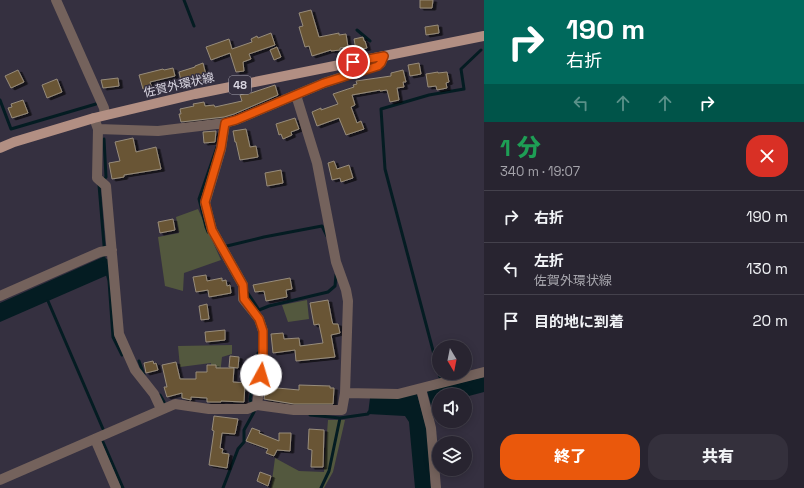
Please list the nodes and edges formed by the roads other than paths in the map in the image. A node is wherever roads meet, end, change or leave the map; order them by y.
1 (56, 0) edge
2 (484, 36) edge
3 (384, 56) junction
4 (296, 95) junction
5 (105, 115) junction
6 (94, 118) junction
7 (225, 123) junction
8 (98, 129) junction
9 (0, 148) edge
10 (112, 250) junction
11 (0, 296) edge
12 (484, 372) edge
13 (345, 393) junction
14 (423, 396) junction
15 (252, 407) junction
16 (161, 409) junction
17 (95, 439) junction
18 (0, 480) edge
19 (116, 488) edge
20 (436, 488) edge

1 - 5 street
2 - 3 main road, 佐賀外環状線 / 48
3 - 4 street
3 - 5 main road, 佐賀外環状線 / 48
4 - 7 street
4 - 13 street
5 - 6 main road, 佐賀外環状線 / 48
6 - 8 street
6 - 9 main road, 佐賀外環状線 / 48
7 - 8 street
7 - 15 street
8 - 10 street
10 - 11 street
10 - 16 street
12 - 14 street
13 - 14 street
13 - 15 street
14 - 20 street
15 - 16 street
16 - 17 street
17 - 18 street
17 - 19 street

